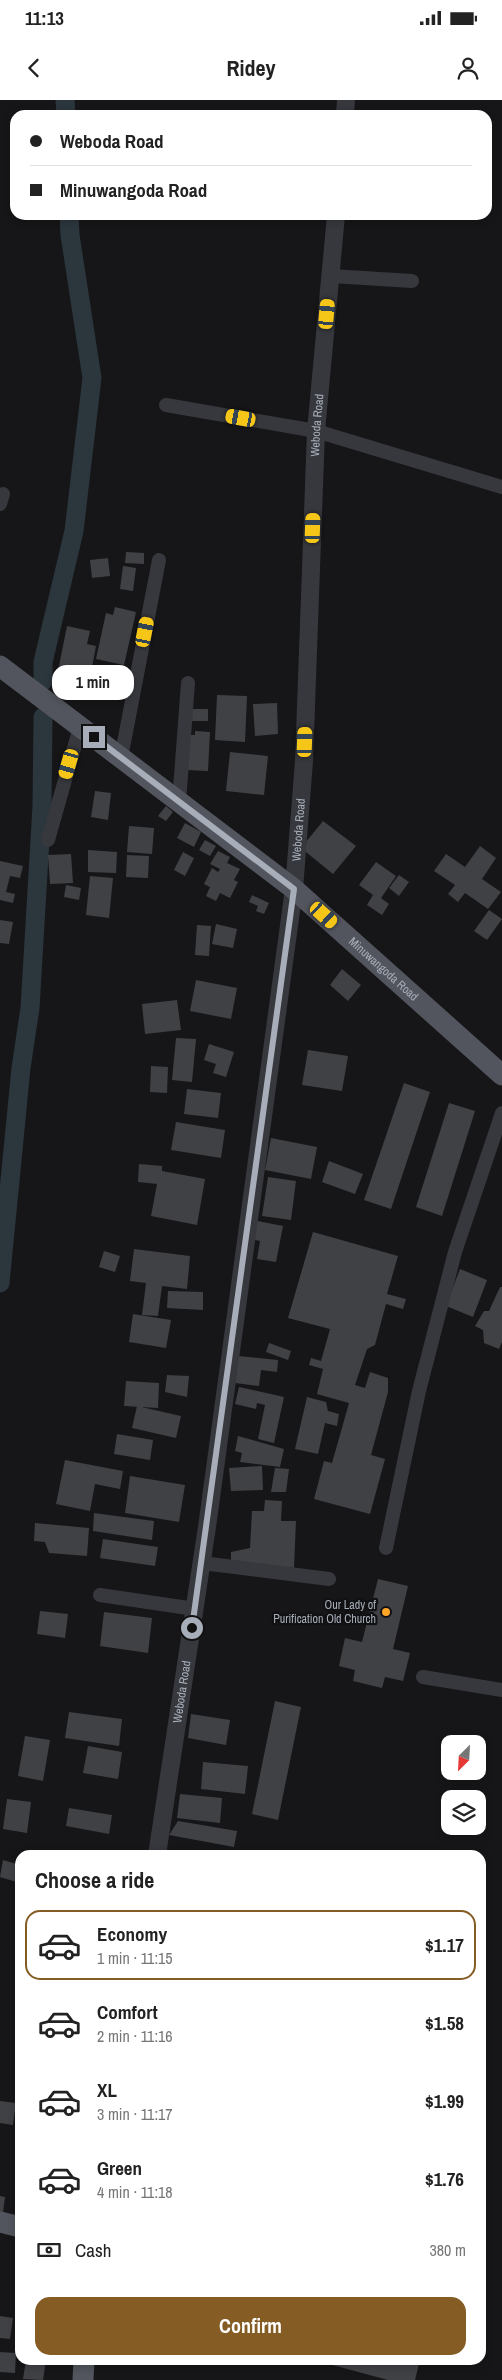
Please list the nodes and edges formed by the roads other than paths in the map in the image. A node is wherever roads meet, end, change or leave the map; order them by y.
1 (336, 220) edge
2 (331, 276) junction
3 (412, 281) dead end
4 (166, 405) dead end
5 (316, 431) junction
6 (502, 486) edge
7 (159, 560) dead end
8 (0, 666) edge
9 (188, 683) dead end
10 (80, 727) junction
11 (121, 758) junction
12 (179, 802) junction
13 (48, 840) dead end
14 (294, 889) junction
15 (502, 1075) edge
16 (502, 1113) edge
17 (386, 1548) dead end
18 (202, 1563) junction
19 (330, 1579) dead end
20 (100, 1595) dead end
21 (195, 1609) junction
22 (423, 1676) dead end
23 (502, 1690) edge
24 (158, 1850) edge
25 (0, 2222) edge
26 (15, 2226) edge
27 (84, 2365) edge
28 (83, 2380) edge

1 - 2 street, Weboda Road
2 - 3 street
2 - 5 street, Weboda Road
4 - 5 street
5 - 6 street
5 - 14 street, Weboda Road
7 - 11 street
8 - 10 main road, Minuwangoda Road
9 - 12 street
10 - 11 main road, Minuwangoda Road
10 - 13 street
11 - 12 main road, Minuwangoda Road
12 - 14 main road, Minuwangoda Road
14 - 15 main road, Minuwangoda Road
14 - 18 street, Weboda Road
16 - 17 street
18 - 19 street
18 - 21 street, Weboda Road
20 - 21 street
21 - 24 street, Weboda Road
22 - 23 street
25 - 26 main road
27 - 28 main road

